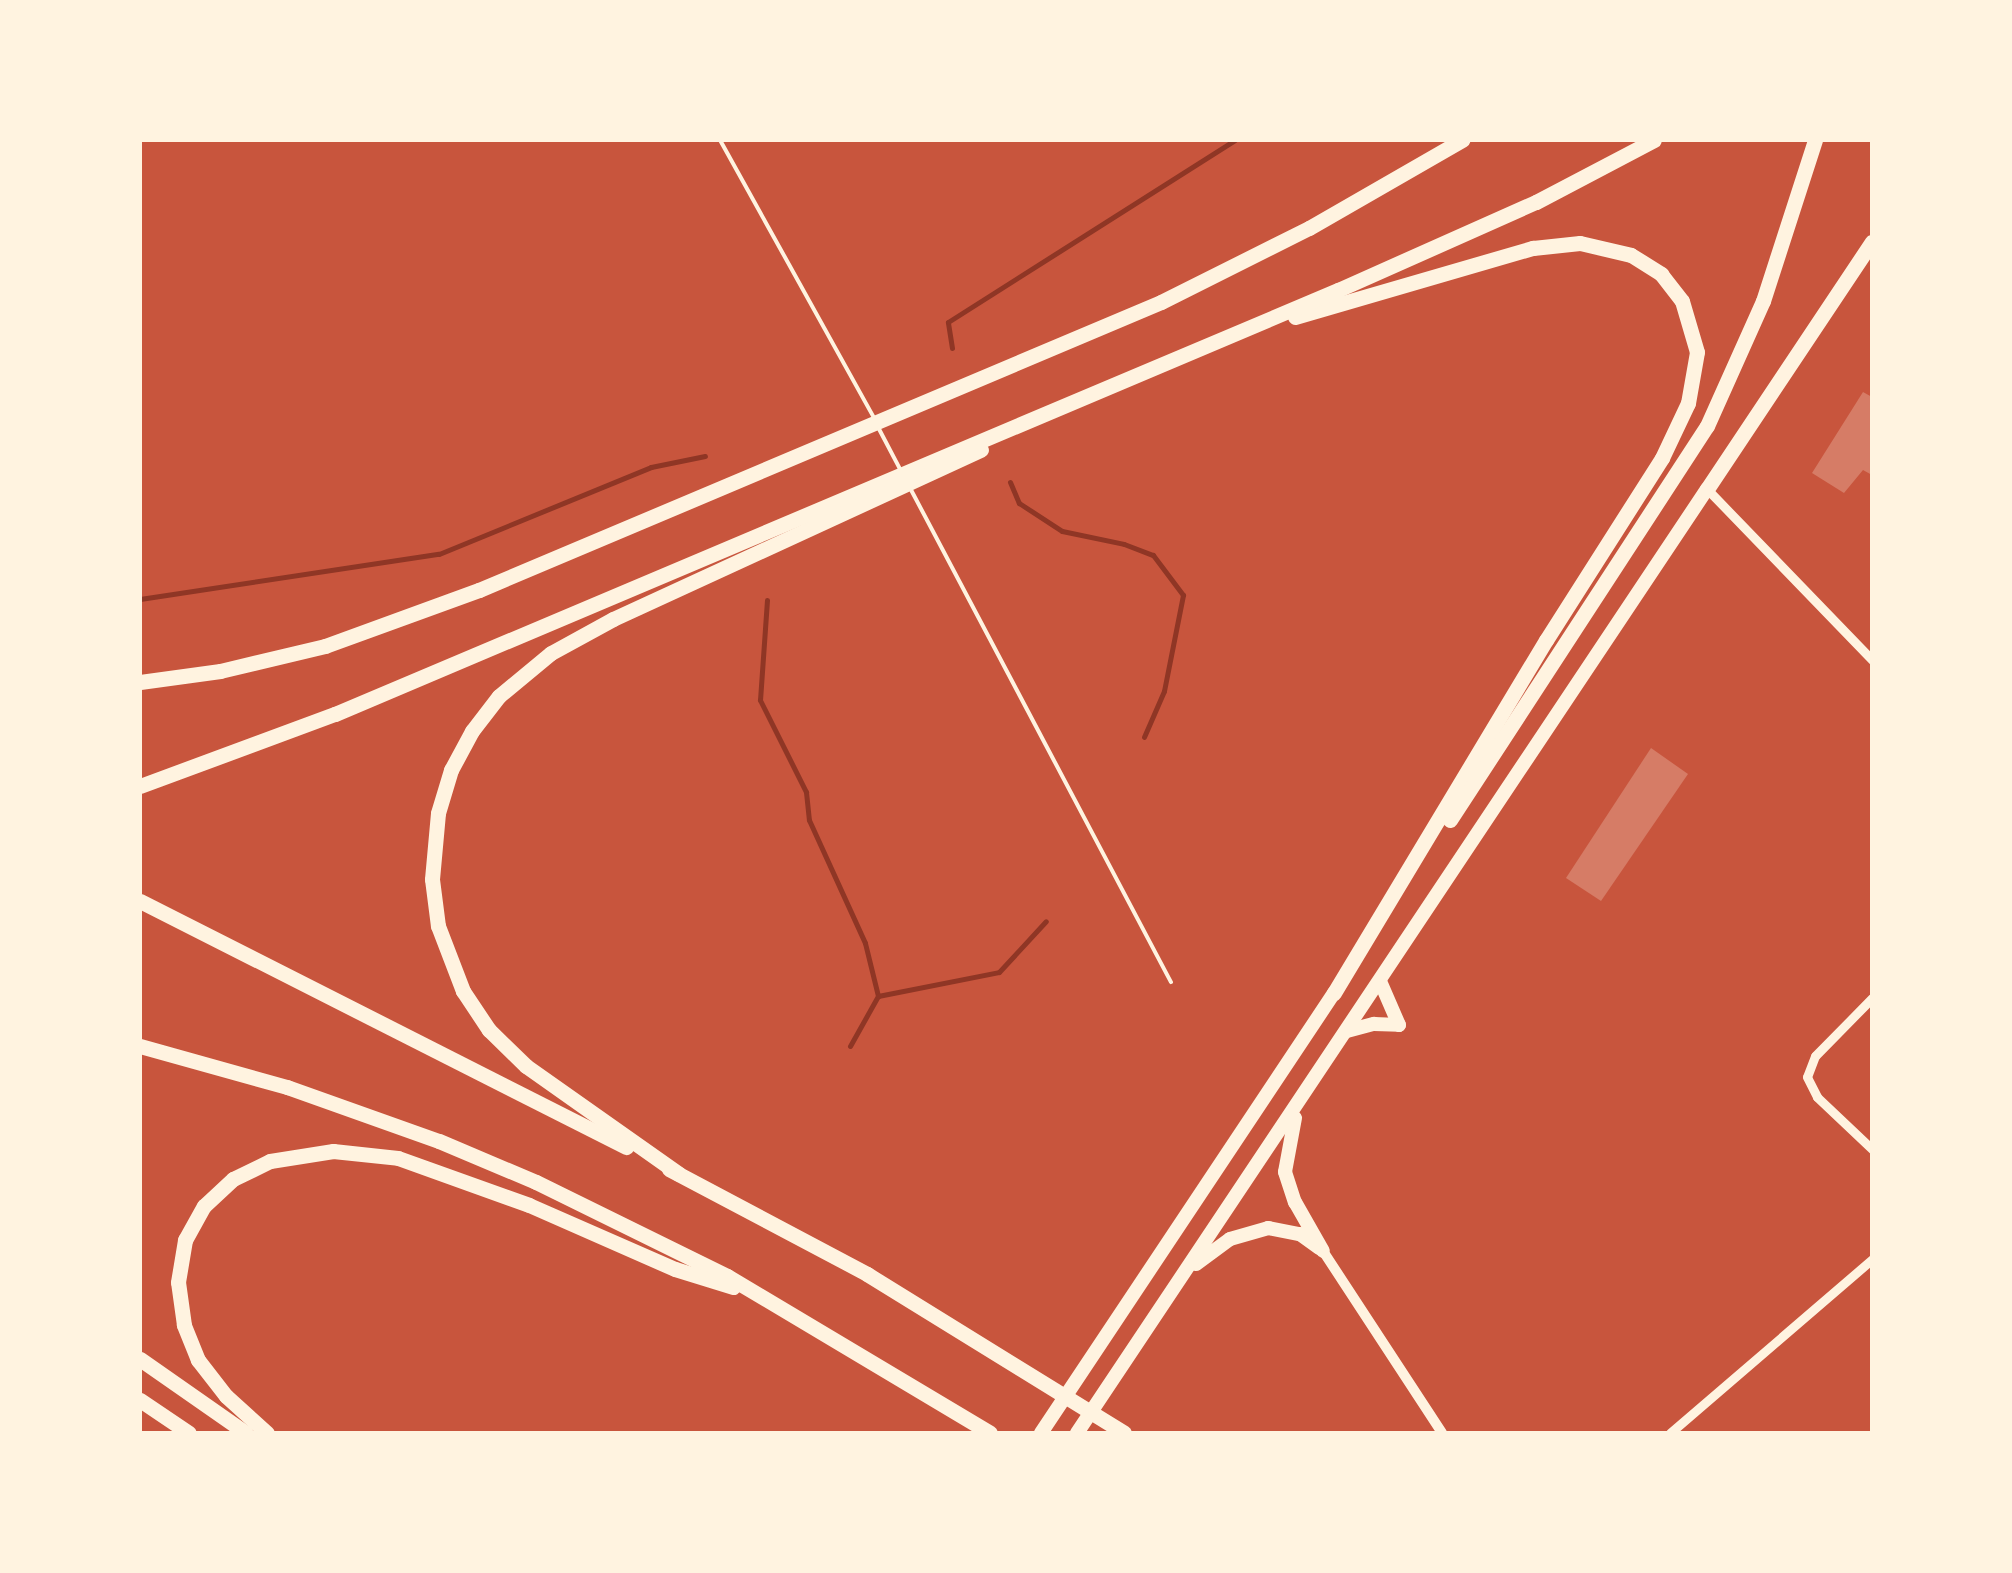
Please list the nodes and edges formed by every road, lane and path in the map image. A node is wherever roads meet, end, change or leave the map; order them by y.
1 (720, 140) edge
2 (1462, 140) edge
3 (1654, 140) edge
4 (1815, 140) edge
5 (1872, 242) edge
6 (1224, 337) junction
7 (1091, 394) junction
8 (1707, 489) junction
9 (1872, 660) edge
10 (140, 682) edge
11 (140, 786) edge
12 (140, 901) edge
13 (1380, 980) junction
14 (1171, 982) dead end
15 (1334, 994) junction
16 (1872, 998) edge
17 (1347, 1031) junction
18 (140, 1046) edge
19 (1302, 1097) junction
20 (1872, 1149) edge
21 (678, 1174) junction
22 (1324, 1251) junction
23 (1872, 1259) edge
24 (1183, 1276) junction
25 (761, 1296) junction
26 (140, 1358) edge
27 (140, 1400) edge
28 (1119, 1430) edge
29 (189, 1433) edge
30 (246, 1433) edge
31 (267, 1433) edge
32 (990, 1433) edge
33 (1041, 1433) edge
34 (1078, 1433) edge
35 (1442, 1433) edge
36 (1670, 1433) edge

1 - 14 lane
2 - 10 highway
3 - 6 highway
4 - 15 highway
5 - 8 highway
6 - 7 highway
6 - 15 highway
7 - 11 highway
7 - 21 highway
8 - 9 street
8 - 13 highway
12 - 21 highway
13 - 17 highway
13 - 17 highway
15 - 33 highway
16 - 20 street
17 - 19 highway
18 - 25 highway
19 - 22 highway
19 - 24 highway
21 - 28 highway
22 - 24 highway
22 - 35 street
23 - 36 street
24 - 34 highway
25 - 31 highway
25 - 32 highway
26 - 30 highway
27 - 29 highway

